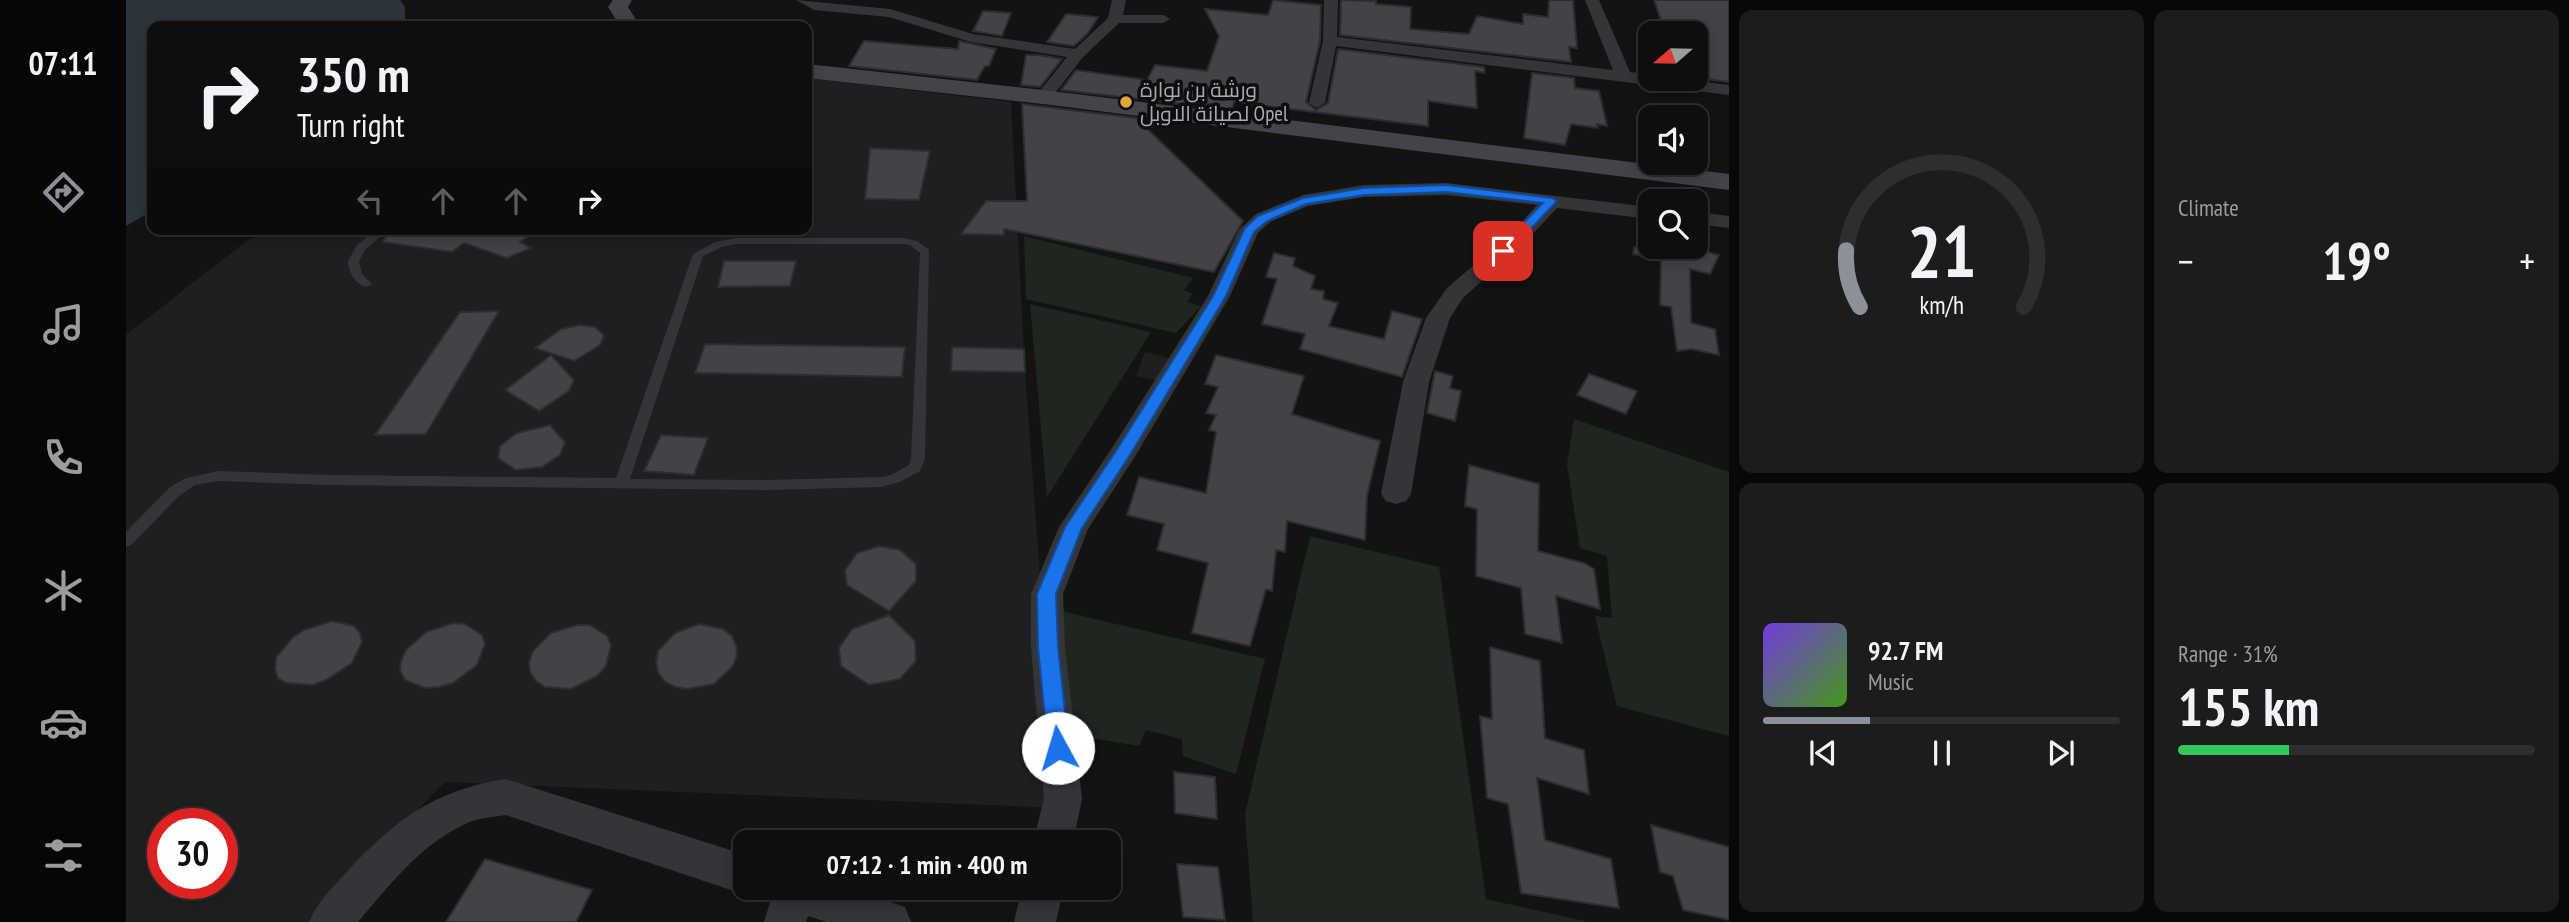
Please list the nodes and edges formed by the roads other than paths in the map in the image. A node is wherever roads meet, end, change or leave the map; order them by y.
1 (623, 0) edge
2 (803, 0) edge
3 (1119, 0) edge
4 (1331, 0) edge
5 (1592, 0) edge
6 (1115, 19) junction
7 (1163, 19) dead end
8 (627, 21) edge
9 (1330, 41) junction
10 (1078, 54) junction
11 (812, 72) edge
12 (1623, 75) junction
13 (1638, 77) edge
14 (1708, 87) edge
15 (1729, 90) edge
16 (1043, 97) junction
17 (1317, 103) dead end
18 (1729, 182) edge
19 (1552, 201) junction
20 (1638, 212) edge
21 (1708, 219) edge
22 (1729, 222) edge
23 (378, 235) edge
24 (366, 284) dead end
25 (622, 482) junction
26 (1396, 494) dead end
27 (126, 541) edge
28 (1056, 830) edge
29 (733, 871) edge
30 (788, 900) edge
31 (1040, 900) edge
32 (330, 922) edge
33 (890, 922) edge
34 (1035, 922) edge

1 - 8 street
2 - 10 street
3 - 6 street
4 - 9 street
5 - 12 street
6 - 7 street
6 - 10 street
9 - 12 street
9 - 17 street
10 - 16 street
11 - 16 street
12 - 13 street
14 - 15 street
16 - 18 street
19 - 20 street
19 - 26 street
19 - 28 street
21 - 22 street
23 - 24 lane
25 - 25 lane
25 - 27 lane
29 - 32 street
30 - 33 street
31 - 34 street

